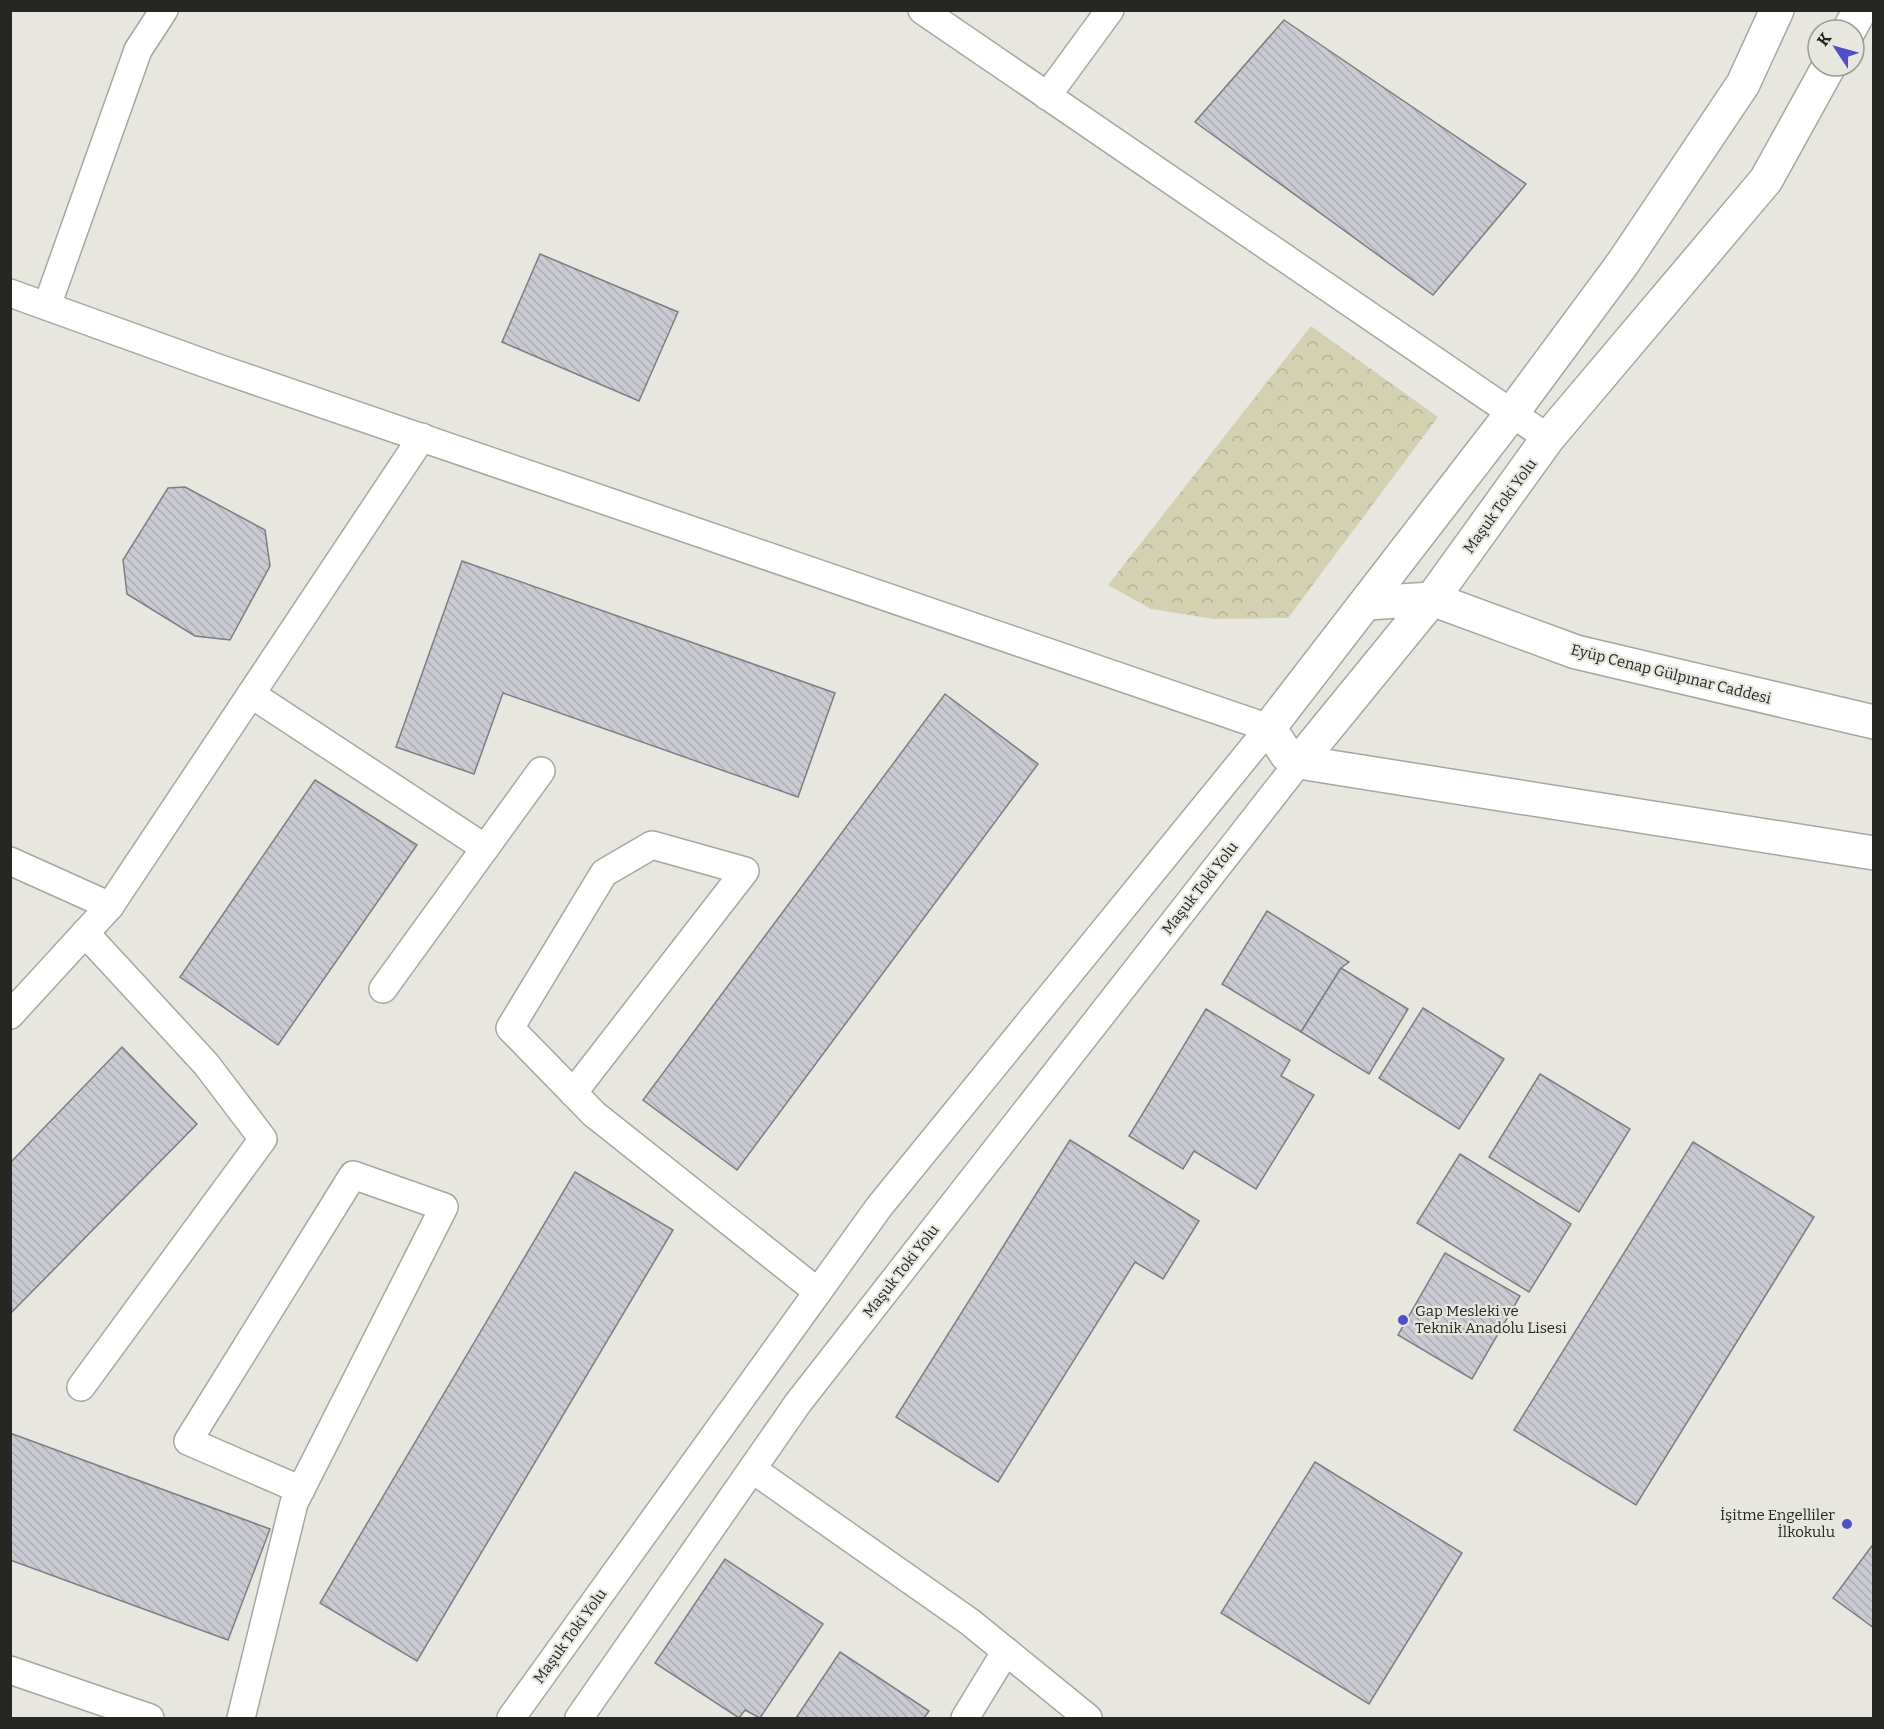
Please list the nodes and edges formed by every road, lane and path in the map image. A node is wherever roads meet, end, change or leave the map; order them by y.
1 (922, 10) edge
2 (1110, 10) edge
3 (1777, 10) edge
4 (157, 13) edge
5 (1822, 78) edge
6 (1047, 96) junction
7 (10, 292) edge
8 (47, 306) junction
9 (1512, 413) junction
10 (422, 437) junction
11 (1548, 438) junction
12 (1432, 599) junction
13 (1367, 603) junction
14 (251, 694) junction
15 (1874, 722) edge
16 (1269, 728) junction
17 (1299, 762) junction
18 (542, 771) dead end
19 (485, 848) junction
20 (1874, 853) edge
21 (10, 861) edge
22 (110, 906) junction
23 (85, 933) junction
24 (383, 989) dead end
25 (10, 1015) edge
26 (573, 1093) junction
27 (818, 1292) junction
28 (81, 1387) dead end
29 (752, 1469) junction
30 (300, 1490) junction
31 (1006, 1651) junction
32 (10, 1670) edge
33 (150, 1719) edge
34 (241, 1719) edge
35 (511, 1719) edge
36 (579, 1719) edge
37 (965, 1719) edge
38 (1088, 1719) edge

1 - 6 street
2 - 6 street
3 - 9 main road
4 - 8 street
5 - 11 main road, Maşuk Toki Yolu
6 - 9 street
7 - 8 street
8 - 10 street
9 - 11 street
9 - 13 main road
10 - 14 street
10 - 16 street
11 - 12 main road, Maşuk Toki Yolu
12 - 13 main road, Eyüp Cenap Gülpınar Caddesi
12 - 15 main road, Eyüp Cenap Gülpınar Caddesi
12 - 17 main road, Maşuk Toki Yolu
13 - 16 main road
14 - 19 street
14 - 22 street
16 - 17 main road
16 - 27 street, Maşuk Toki Yolu
17 - 20 main road
17 - 29 street, Maşuk Toki Yolu
18 - 19 street
19 - 24 street
21 - 22 street
22 - 23 street
23 - 25 street
23 - 28 street
26 - 26 street
26 - 27 street
27 - 35 street, Maşuk Toki Yolu
29 - 31 street
29 - 36 street, Maşuk Toki Yolu
30 - 30 street
30 - 34 street
31 - 37 street
31 - 38 street
32 - 33 street

